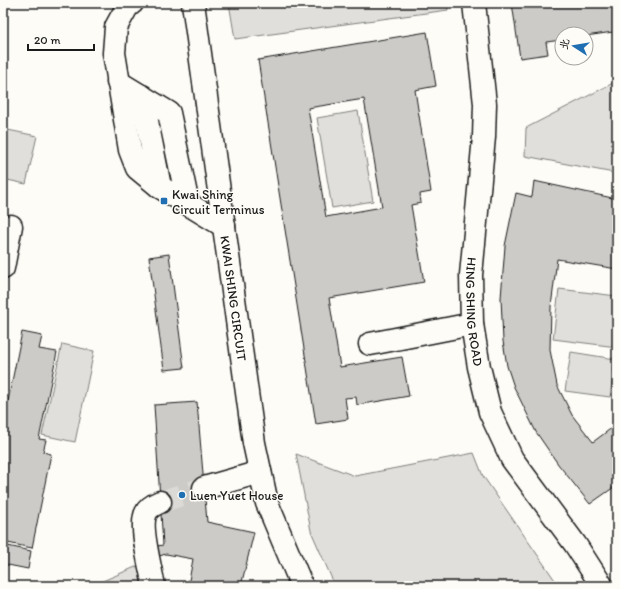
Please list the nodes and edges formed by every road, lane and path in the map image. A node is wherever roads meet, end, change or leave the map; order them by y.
1 (132, 3) edge
2 (193, 3) edge
3 (474, 3) edge
4 (118, 82) junction
5 (142, 96) junction
6 (160, 186) junction
7 (188, 204) junction
8 (12, 226) dead end
9 (224, 226) junction
10 (3, 268) edge
11 (472, 324) junction
12 (370, 344) dead end
13 (260, 472) junction
14 (204, 488) tunnel mouth
15 (160, 502) tunnel mouth
16 (154, 586) edge
17 (302, 586) edge
18 (602, 586) edge

1 - 4 street
2 - 9 street, KWAI SHING CIRCUIT
3 - 11 street, HING SHING ROAD
4 - 5 street
4 - 6 street
5 - 6 street
5 - 7 street
6 - 7 street
7 - 9 street
8 - 10 street
9 - 13 street, KWAI SHING CIRCUIT
11 - 12 street
11 - 18 street, HING SHING ROAD
13 - 14 street
13 - 17 street, KWAI SHING CIRCUIT
15 - 16 street

